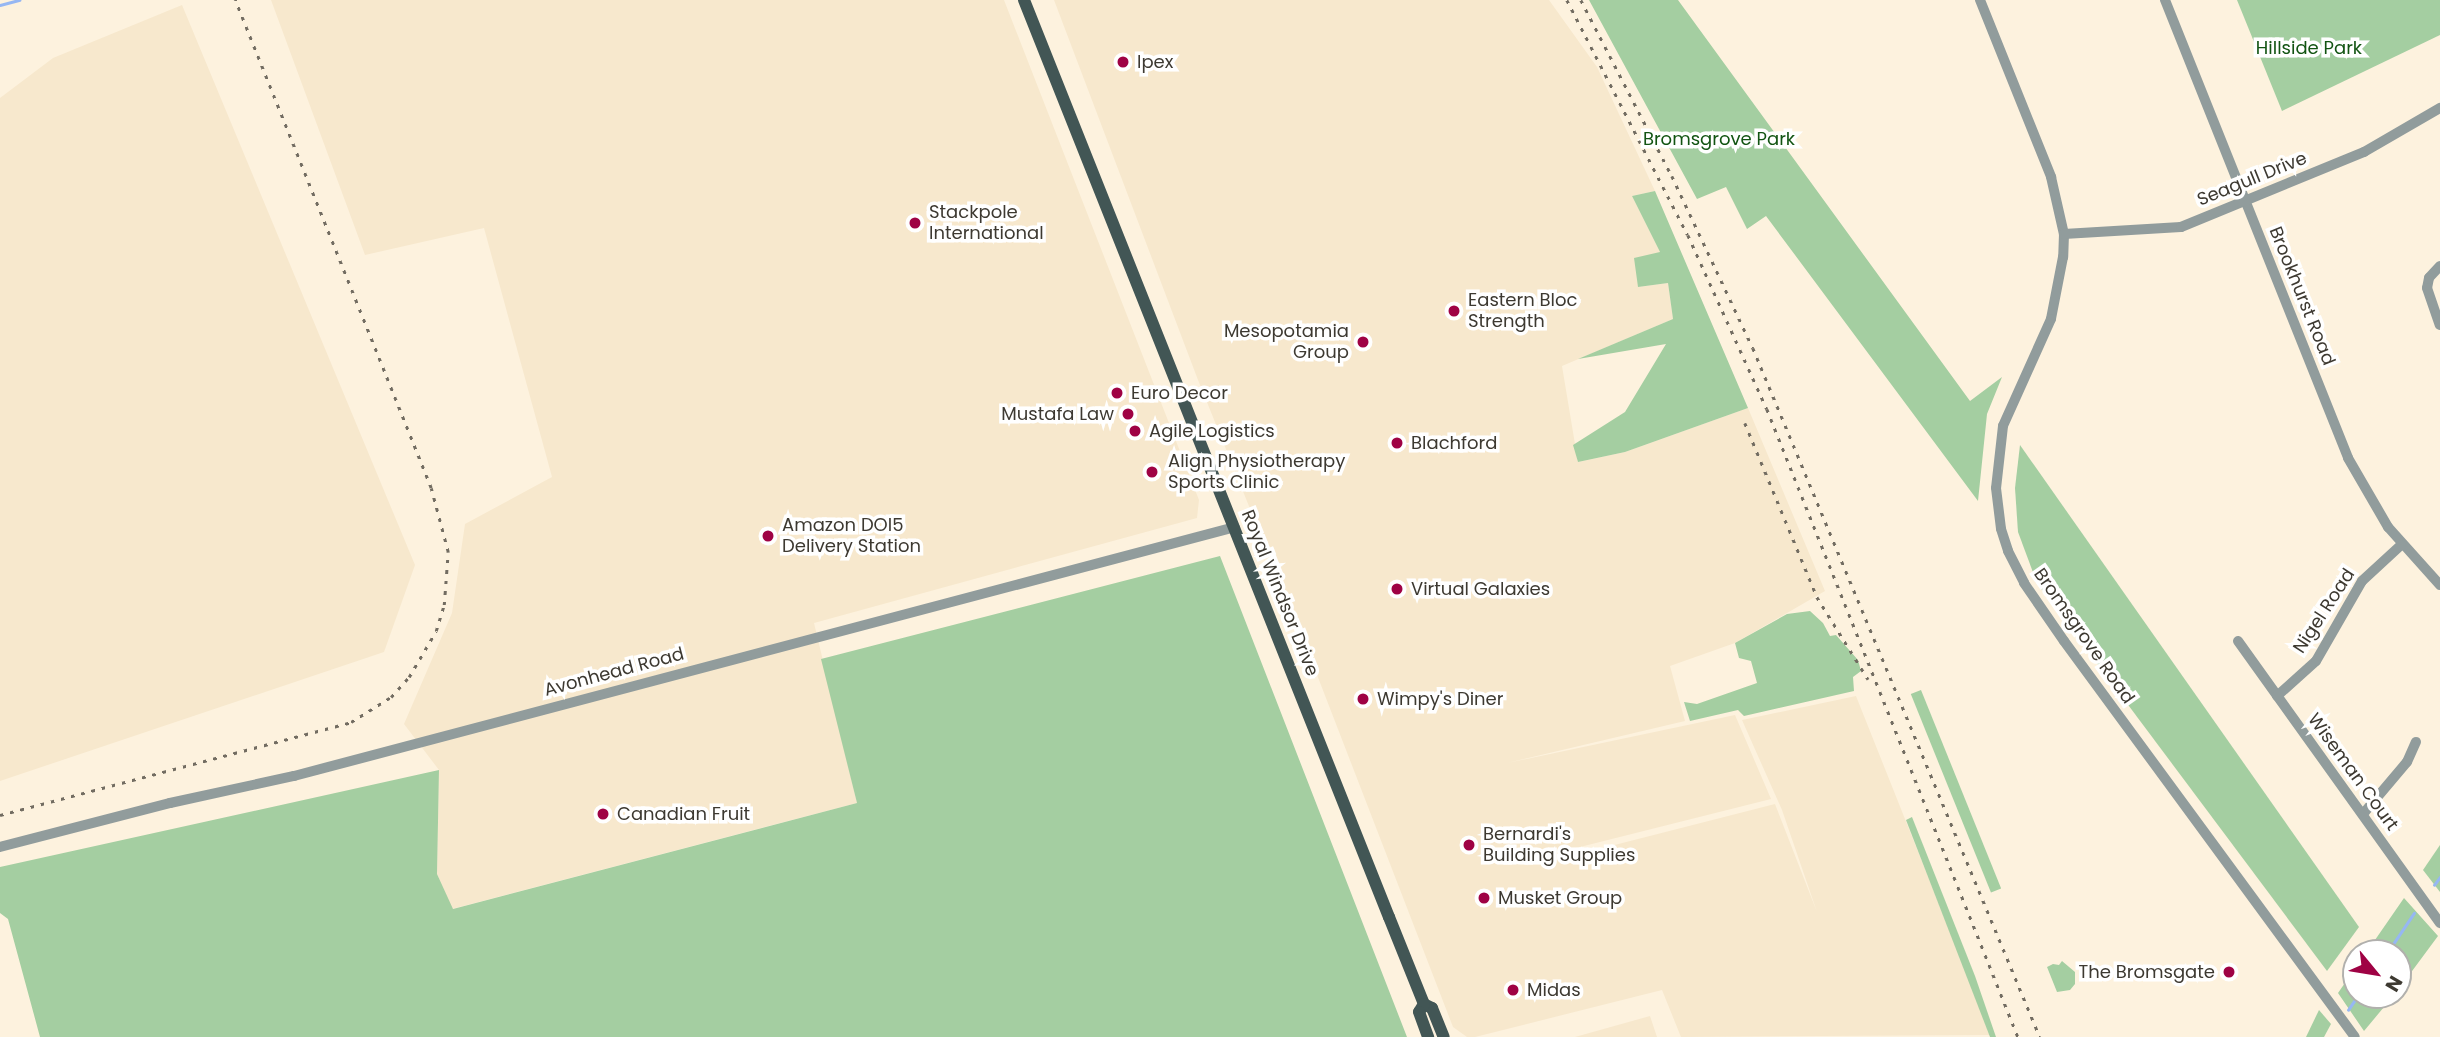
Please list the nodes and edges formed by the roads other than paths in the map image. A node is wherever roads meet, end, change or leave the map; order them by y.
1 (1024, 0) edge
2 (1980, 0) edge
3 (2165, 0) edge
4 (2440, 108) edge
5 (2246, 202) junction
6 (2064, 234) junction
7 (2440, 266) edge
8 (2440, 325) edge
9 (1235, 527) junction
10 (2401, 545) junction
11 (2440, 586) edge
12 (2238, 641) dead end
13 (2277, 696) junction
14 (2416, 742) dead end
15 (2363, 814) junction
16 (0, 847) edge
17 (2440, 923) edge
18 (1424, 1004) junction
19 (2353, 1034) edge
20 (1428, 1037) edge
21 (1444, 1037) edge

1 - 9 main road, Royal Windsor Drive
2 - 6 street, Bromsgrove Road
3 - 5 street, Brookhurst Road
4 - 5 street, Seagull Drive
5 - 6 street, Seagull Drive
5 - 10 street, Brookhurst Road
6 - 19 street, Bromsgrove Road
7 - 8 street
9 - 16 street, Avonhead Road
9 - 18 main road, Royal Windsor Drive
10 - 11 street, Brookhurst Road
10 - 13 street, Nigel Road
12 - 13 street, Wiseman Court
13 - 15 street, Wiseman Court
14 - 15 street
15 - 17 street, Wiseman Court
18 - 20 main road, Royal Windsor Drive
18 - 21 main road, Royal Windsor Drive

